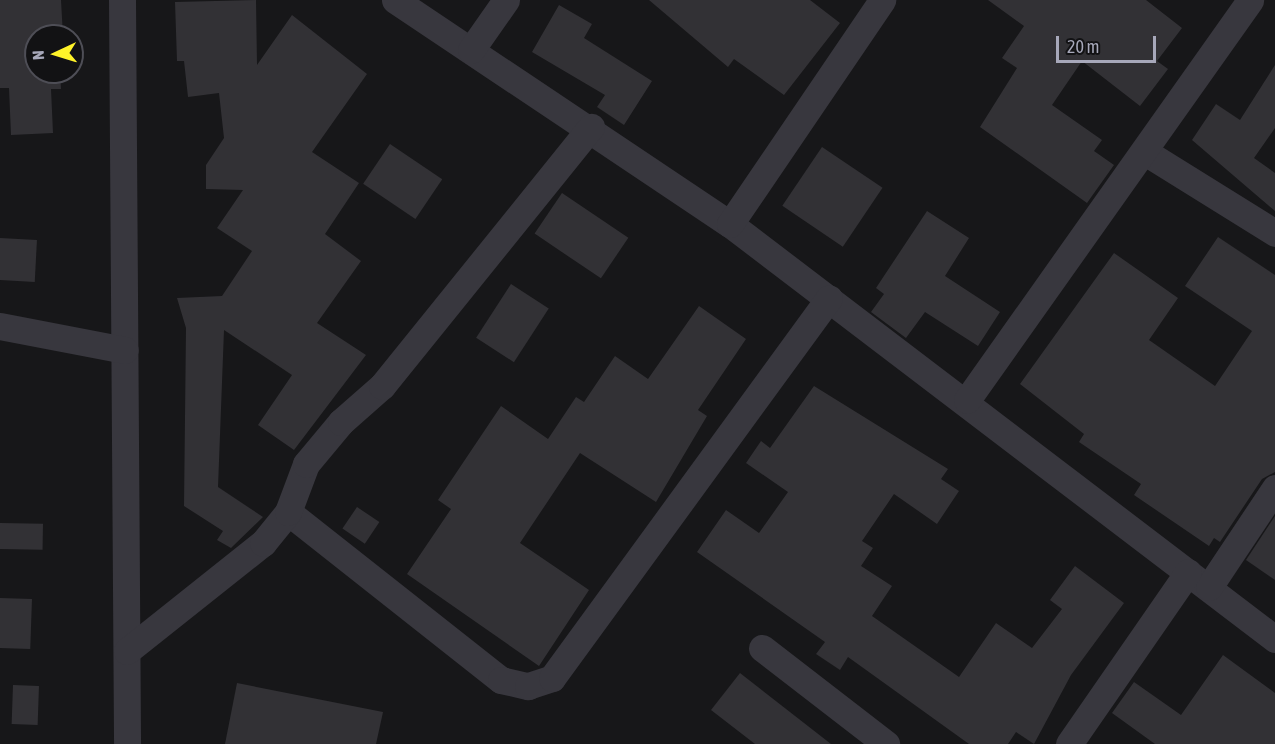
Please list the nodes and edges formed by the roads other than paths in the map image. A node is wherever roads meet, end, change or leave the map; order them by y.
1 (122, 0) edge
2 (395, 0) edge
3 (506, 0) edge
4 (882, 0) edge
5 (1250, 0) edge
6 (471, 50) junction
7 (591, 127) junction
8 (1145, 152) junction
9 (730, 224) junction
10 (1275, 234) edge
11 (829, 298) junction
12 (0, 326) edge
13 (125, 350) junction
14 (967, 400) junction
15 (1275, 488) edge
16 (288, 512) junction
17 (1199, 580) junction
18 (1275, 639) edge
19 (762, 648) dead end
20 (128, 651) junction
21 (127, 744) edge
22 (886, 744) edge
23 (1069, 744) edge

1 - 13 street
2 - 6 street
3 - 6 street
4 - 9 street
5 - 8 street
6 - 7 street
7 - 9 street
7 - 16 street
8 - 10 street
8 - 14 street
9 - 11 street
11 - 14 street
11 - 16 street
12 - 13 street
13 - 20 street
14 - 17 street
15 - 17 street
16 - 20 street
17 - 18 street
17 - 23 street
19 - 22 street
20 - 21 street

